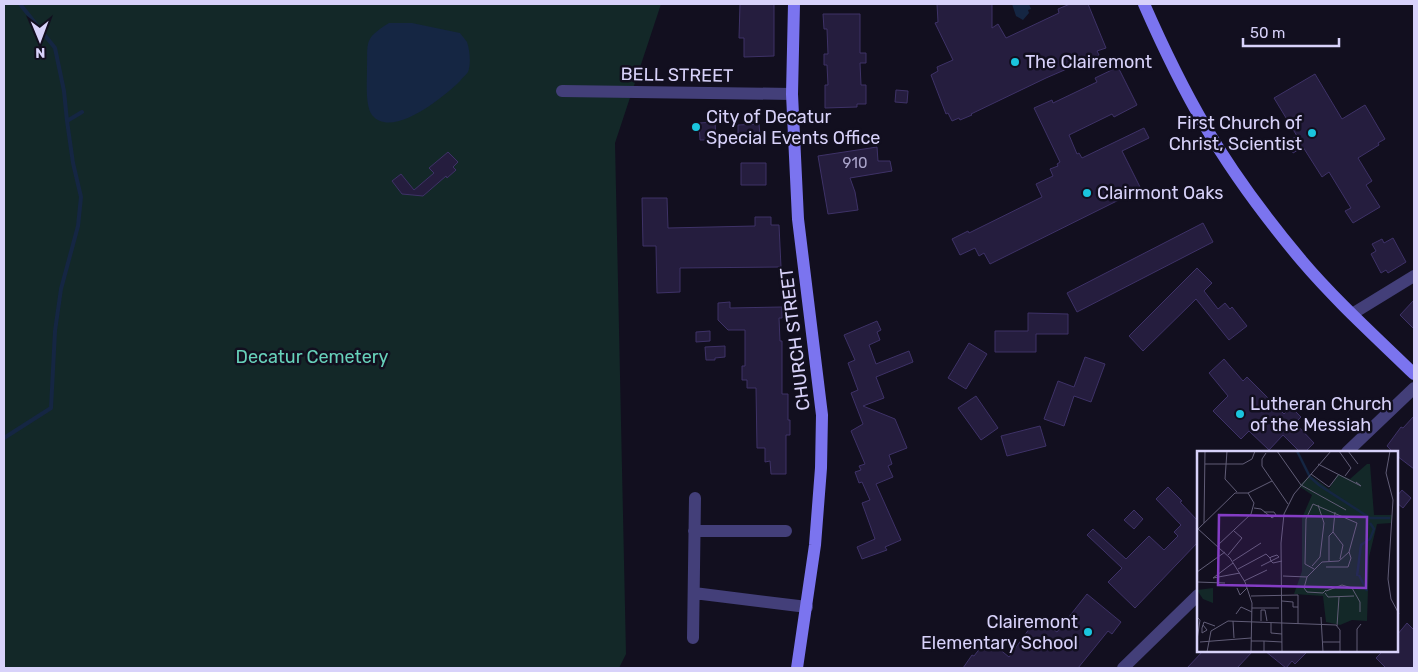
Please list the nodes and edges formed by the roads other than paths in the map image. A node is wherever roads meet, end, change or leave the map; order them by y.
1 (794, 4) edge
2 (1144, 4) edge
3 (562, 91) dead end
4 (792, 94) junction
5 (1414, 276) edge
6 (1352, 314) junction
7 (1414, 374) edge
8 (1414, 388) edge
9 (1347, 451) edge
10 (695, 498) dead end
11 (694, 531) junction
12 (786, 531) dead end
13 (694, 593) junction
14 (1197, 596) edge
15 (807, 607) junction
16 (693, 638) dead end
17 (797, 668) edge
18 (1123, 668) edge

1 - 4 main road, CHURCH STREET
2 - 6 main road
3 - 4 street, BELL STREET
4 - 15 main road, CHURCH STREET
5 - 6 street
6 - 7 main road
8 - 9 street
10 - 11 street
11 - 12 street
11 - 13 street
13 - 15 street
13 - 16 street
14 - 18 street
15 - 17 main road, CHURCH STREET

